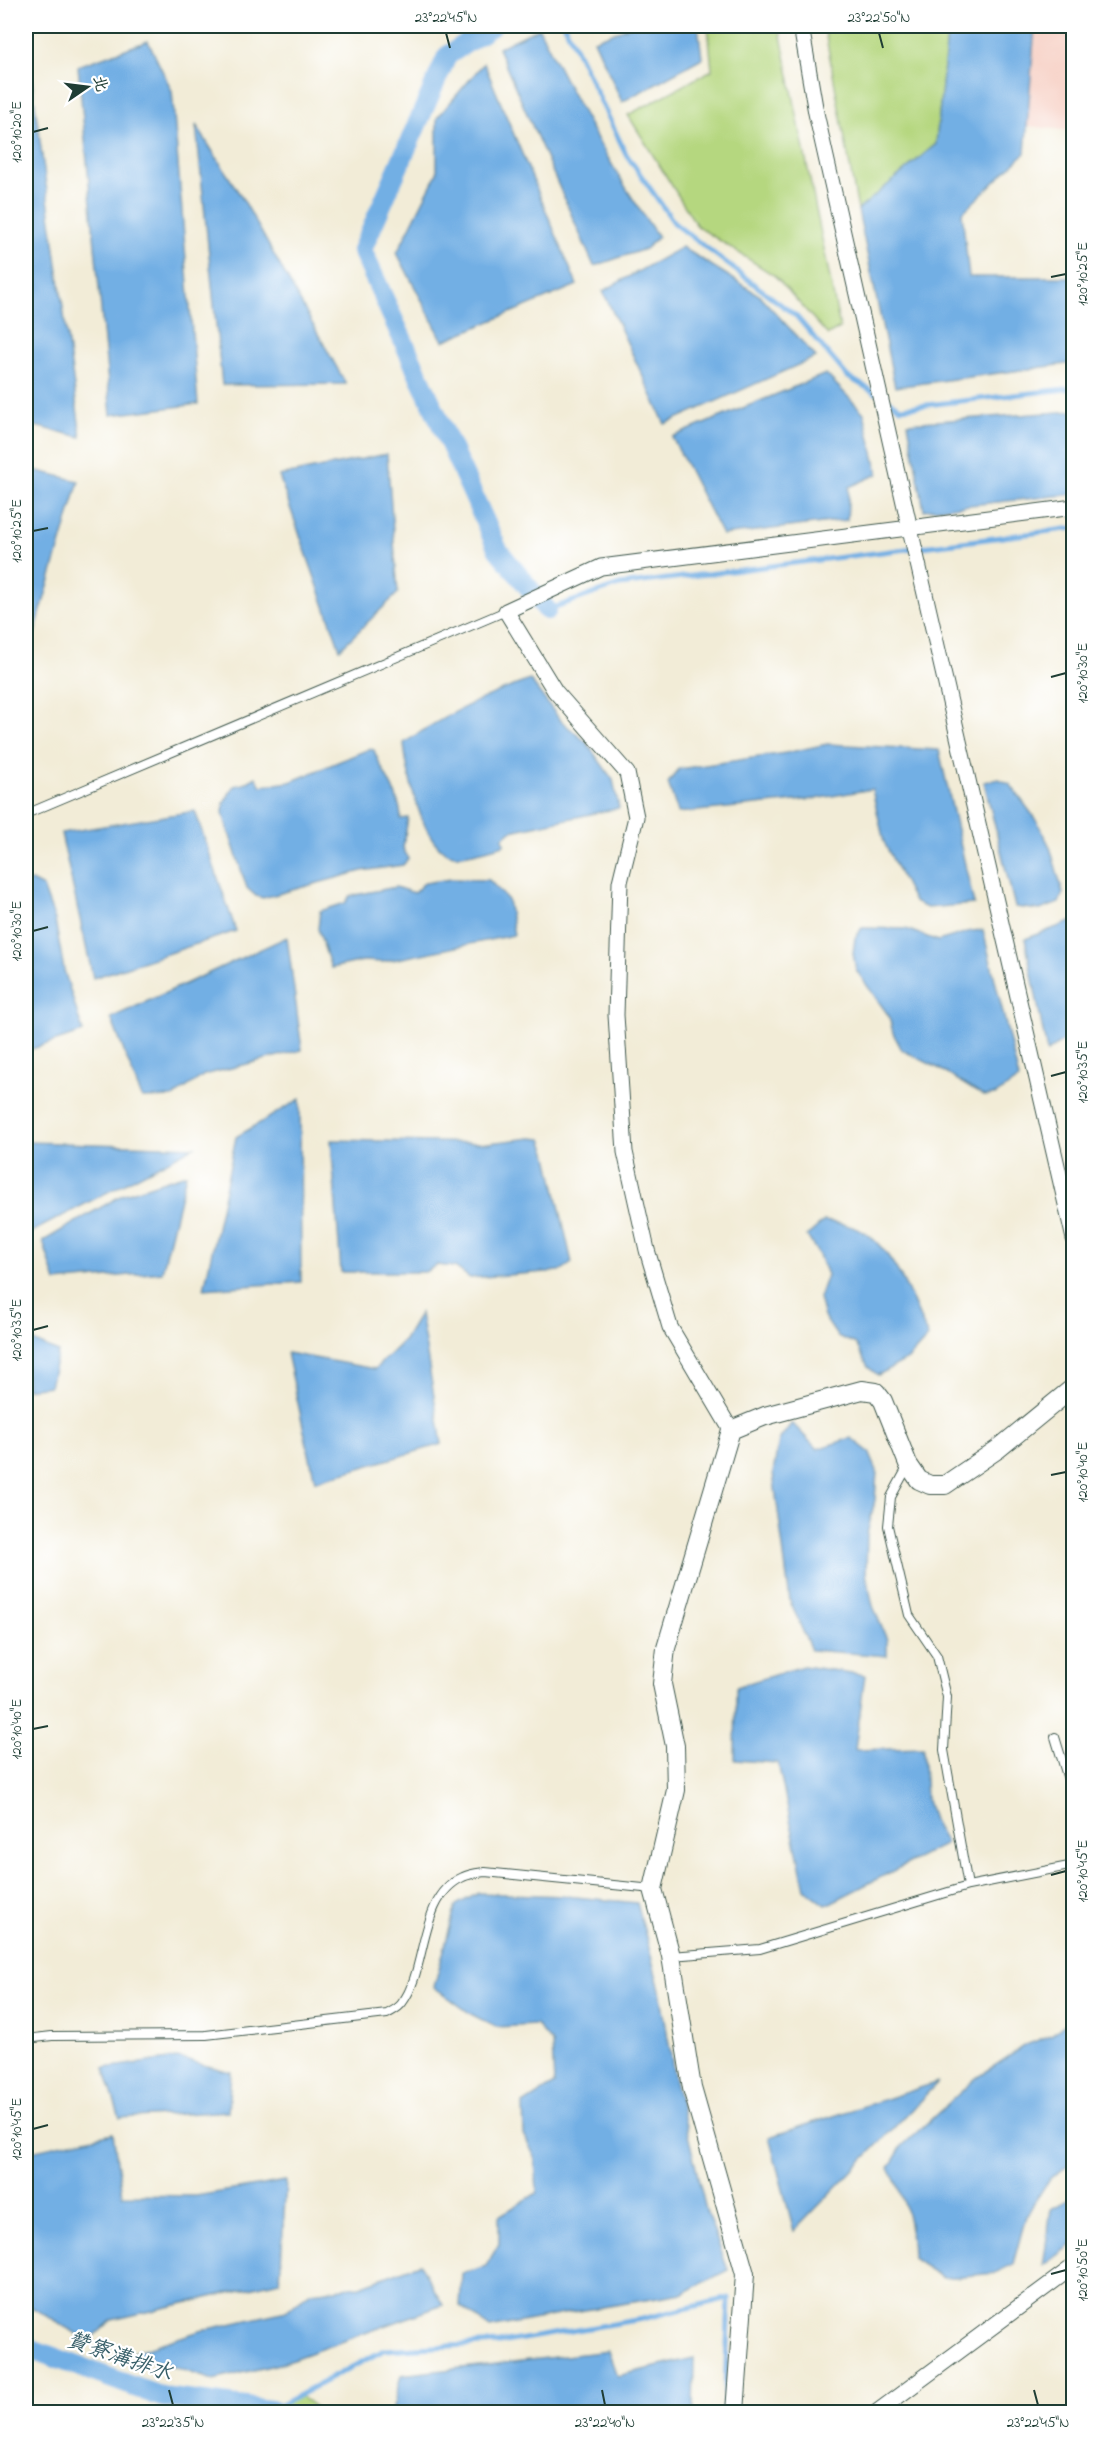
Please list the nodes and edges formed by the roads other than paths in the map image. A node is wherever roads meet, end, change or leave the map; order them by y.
1 (801, 26) edge
2 (1074, 507) edge
3 (910, 529) junction
4 (506, 611) junction
5 (26, 814) edge
6 (1074, 1239) edge
7 (1074, 1387) edge
8 (731, 1430) junction
9 (908, 1464) junction
10 (1055, 1737) dead end
11 (1074, 1799) edge
12 (1074, 1865) edge
13 (968, 1886) junction
14 (654, 1889) junction
15 (671, 1956) junction
16 (26, 2039) edge
17 (1074, 2266) edge
18 (735, 2412) edge
19 (877, 2412) edge

1 - 3 street
2 - 3 street
3 - 4 street
3 - 6 street
4 - 5 lane
4 - 8 street
7 - 9 street
8 - 9 street
8 - 14 street
9 - 13 lane
10 - 11 lane
12 - 13 lane
13 - 15 lane
14 - 15 street
14 - 16 lane
15 - 18 street
17 - 19 street

